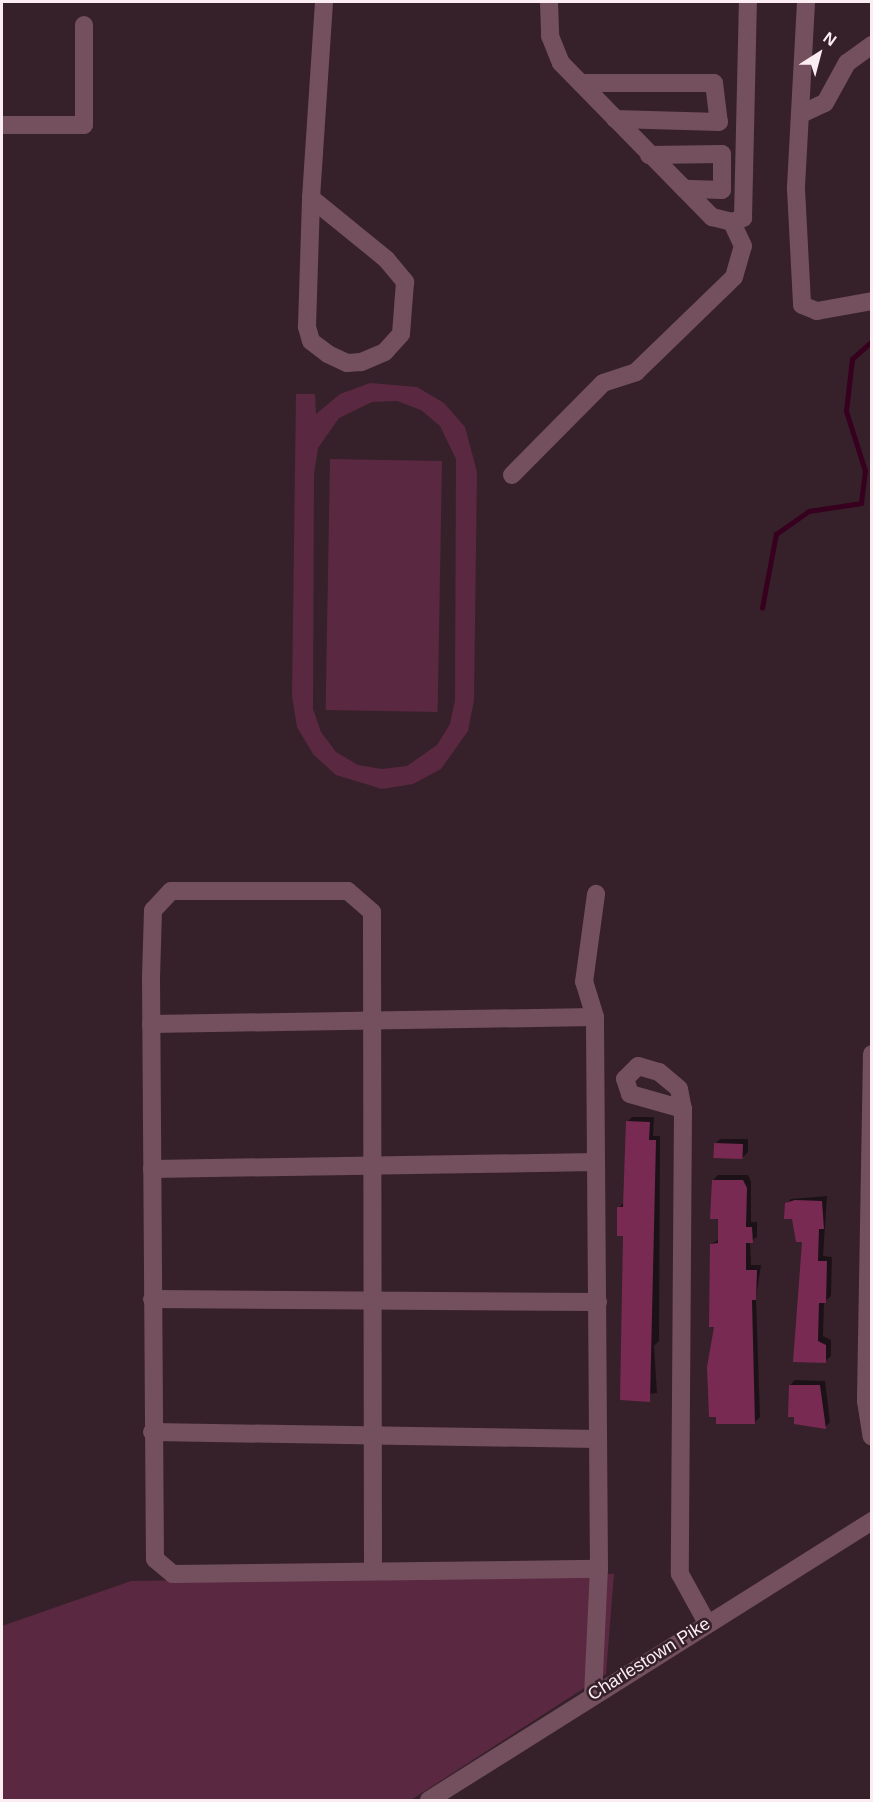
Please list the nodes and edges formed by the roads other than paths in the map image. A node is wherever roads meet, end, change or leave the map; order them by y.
1 (324, 2) edge
2 (549, 2) edge
3 (748, 2) edge
4 (806, 2) edge
5 (84, 25) dead end
6 (872, 45) edge
7 (580, 83) junction
8 (801, 114) junction
9 (615, 119) junction
10 (2, 125) edge
11 (649, 154) junction
12 (684, 189) junction
13 (310, 198) junction
14 (732, 222) junction
15 (872, 301) edge
16 (512, 475) dead end
17 (596, 894) dead end
18 (596, 1017) junction
19 (373, 1021) junction
20 (151, 1024) junction
21 (872, 1054) edge
22 (683, 1110) dead end
23 (596, 1162) junction
24 (370, 1166) junction
25 (152, 1169) junction
26 (152, 1299) junction
27 (369, 1300) junction
28 (598, 1302) junction
29 (152, 1432) junction
30 (370, 1435) junction
31 (872, 1437) edge
32 (598, 1439) junction
33 (872, 1521) edge
34 (599, 1569) junction
35 (373, 1570) junction
36 (707, 1623) junction
37 (593, 1695) junction
38 (429, 1800) edge

1 - 13 street
2 - 7 street
3 - 14 street
4 - 8 street
5 - 10 street
6 - 8 street
7 - 9 street
7 - 9 street
8 - 15 street
9 - 11 street
11 - 12 street
11 - 12 street
12 - 14 street
13 - 13 street
14 - 16 street
17 - 18 street
18 - 19 street
18 - 23 street
19 - 20 street
19 - 20 street
19 - 24 street
20 - 25 street
21 - 31 street
22 - 36 street
23 - 24 street
23 - 28 street
24 - 25 street
24 - 27 street
25 - 26 street
26 - 27 street
26 - 29 street
27 - 28 street
27 - 30 street
28 - 32 street
29 - 30 street
29 - 35 street
30 - 32 street
30 - 35 street
32 - 34 street
33 - 36 street, Charlestown Pike
34 - 35 street
34 - 37 street
36 - 37 street, Charlestown Pike
37 - 38 street, Charlestown Pike

